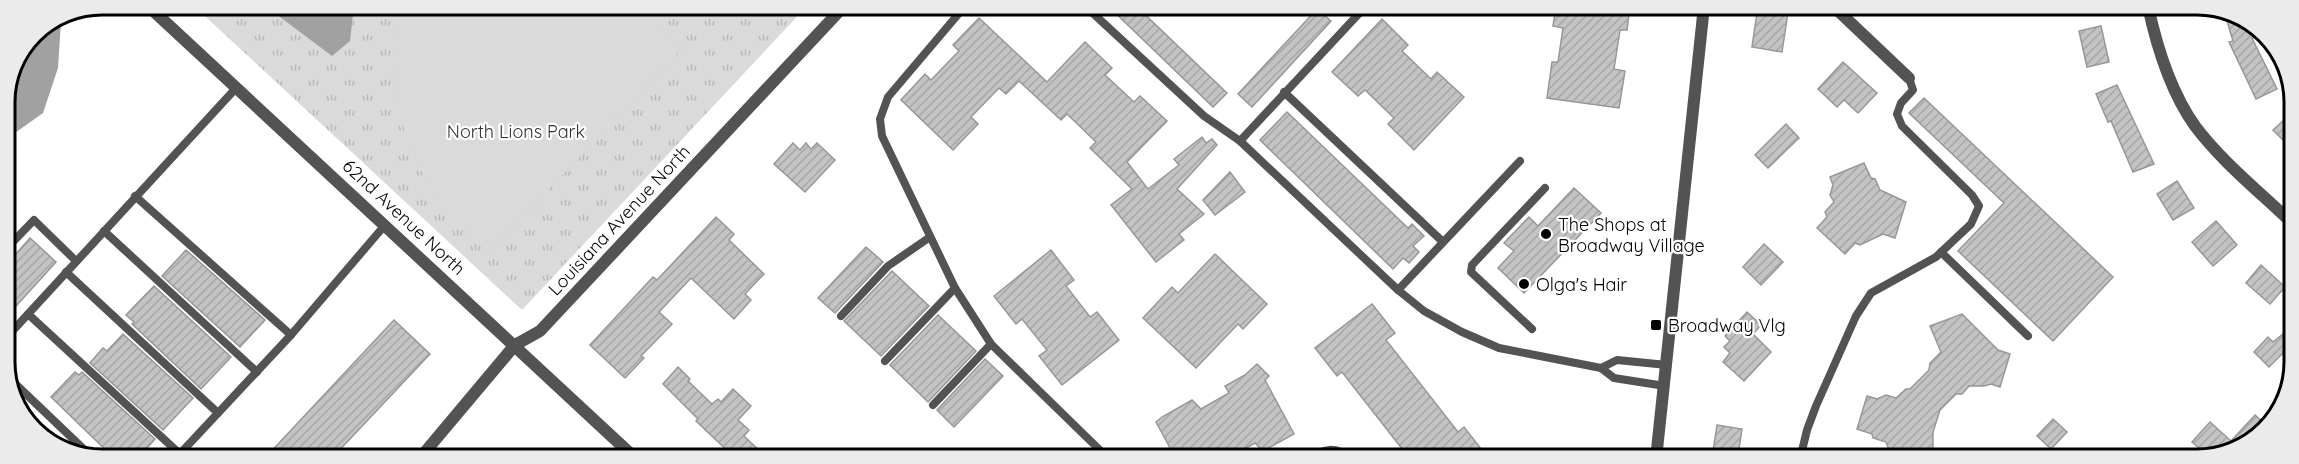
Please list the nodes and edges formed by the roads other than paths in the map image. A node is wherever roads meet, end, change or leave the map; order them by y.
1 (159, 15) edge
2 (836, 15) edge
3 (958, 15) edge
4 (1095, 15) edge
5 (1357, 15) edge
6 (1703, 15) edge
7 (1842, 15) edge
8 (2150, 15) edge
9 (1909, 78) joint
10 (237, 87) junction
11 (1284, 92) junction
12 (1240, 141) junction
13 (1520, 161) dead end
14 (1545, 188) dead end
15 (135, 196) junction
16 (2284, 216) edge
17 (385, 225) junction
18 (104, 231) junction
19 (930, 237) junction
20 (15, 240) edge
21 (1443, 242) junction
22 (1941, 252) junction
23 (76, 261) junction
24 (66, 272) junction
25 (955, 288) junction
26 (1398, 290) junction
27 (28, 314) junction
28 (841, 316) dead end
29 (15, 328) edge
30 (1532, 329) dead end
31 (291, 335) junction
32 (2028, 336) dead end
33 (991, 344) junction
34 (515, 345) junction
35 (885, 361) dead end
36 (1667, 364) junction
37 (1601, 368) junction
38 (256, 372) junction
39 (1665, 386) junction
40 (20, 388) edge
41 (933, 405) dead end
42 (218, 413) junction
43 (73, 438) junction
44 (73, 443) edge
45 (81, 446) edge
46 (171, 449) edge
47 (185, 449) edge
48 (428, 449) edge
49 (625, 449) edge
50 (1099, 449) edge
51 (1657, 449) edge
52 (1802, 449) edge

1 - 10 street, 62nd Avenue North
2 - 34 street, Louisiana Avenue North
3 - 19 lane
4 - 12 lane
5 - 11 lane
6 - 36 street
7 - 9 street
8 - 16 street
9 - 22 lane
10 - 15 lane
10 - 17 street, 62nd Avenue North
11 - 12 lane
11 - 21 lane
12 - 26 lane
13 - 21 lane
14 - 30 lane
15 - 18 lane
15 - 31 lane
17 - 31 lane
17 - 34 street, 62nd Avenue North
18 - 23 lane
18 - 38 lane
19 - 25 lane
19 - 28 lane
20 - 23 lane
21 - 26 lane
22 - 32 lane
22 - 52 lane
23 - 24 lane
24 - 27 lane
24 - 42 lane
25 - 33 lane
25 - 35 lane
26 - 37 lane
27 - 29 lane
27 - 46 lane
31 - 38 lane
33 - 41 lane
33 - 50 lane
34 - 48 street, Louisiana Avenue North
34 - 49 street, 62nd Avenue North
36 - 37 lane
36 - 39 street
37 - 39 lane
38 - 42 lane
39 - 51 street
40 - 43 lane
42 - 47 lane
43 - 44 lane
43 - 45 lane

